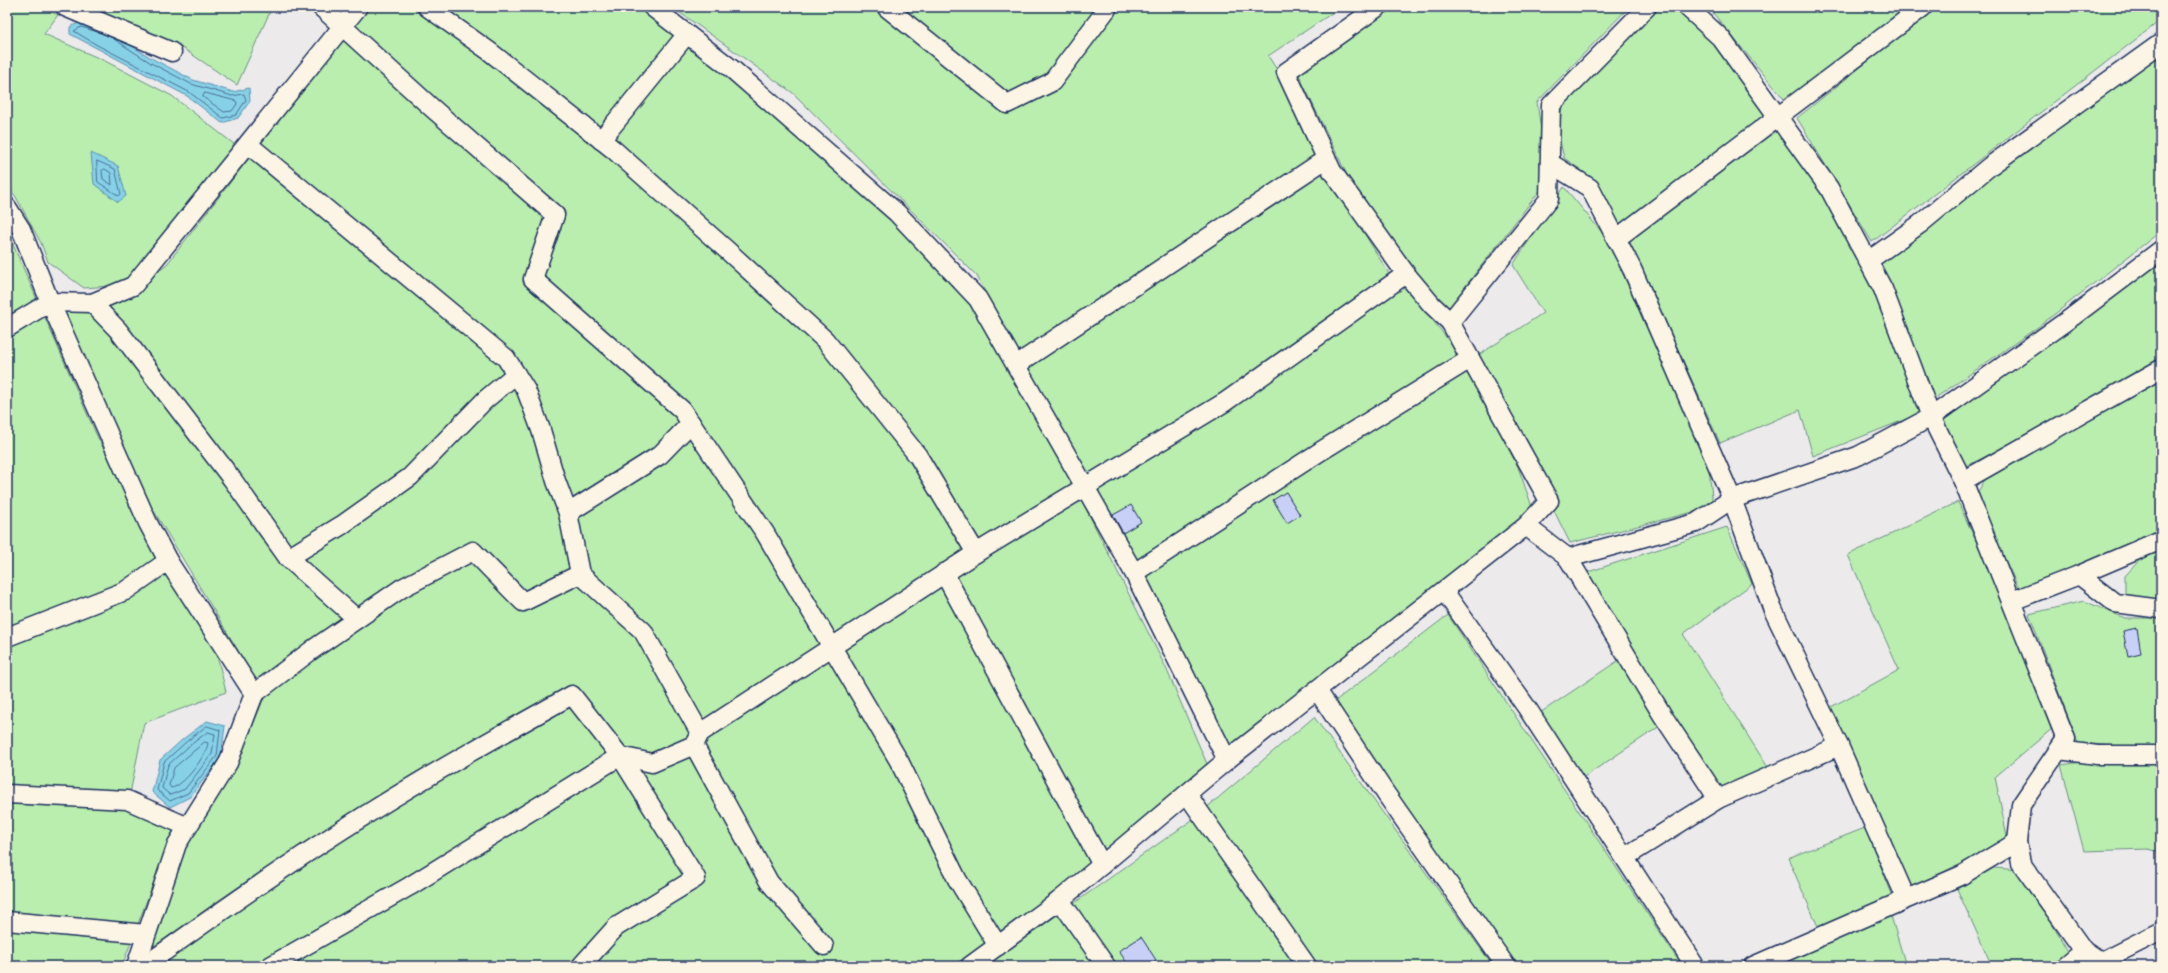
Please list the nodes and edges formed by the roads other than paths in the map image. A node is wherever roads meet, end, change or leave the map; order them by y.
1 (65, 7) edge
2 (321, 7) edge
3 (358, 7) edge
4 (427, 7) edge
5 (652, 7) edge
6 (886, 7) edge
7 (1378, 7) edge
8 (1646, 7) edge
9 (1687, 7) edge
10 (1923, 7) edge
11 (1108, 8) edge
12 (341, 27) junction
13 (687, 34) junction
14 (2161, 43) edge
15 (172, 52) dead end
16 (1779, 117) junction
17 (601, 140) junction
18 (249, 145) junction
19 (1326, 159) junction
20 (1550, 163) junction
21 (7, 207) edge
22 (1616, 239) junction
23 (2161, 250) edge
24 (1868, 261) junction
25 (1406, 274) junction
26 (50, 302) junction
27 (92, 304) junction
28 (1450, 322) junction
29 (7, 328) edge
30 (1470, 359) junction
31 (1016, 365) junction
32 (2161, 369) edge
33 (516, 374) junction
34 (1931, 417) junction
35 (691, 423) junction
36 (1963, 481) junction
37 (1086, 486) junction
38 (1732, 499) junction
39 (568, 514) junction
40 (1526, 526) junction
41 (2161, 540) edge
42 (976, 553) junction
43 (288, 558) junction
44 (1568, 558) junction
45 (168, 561) junction
46 (944, 573) junction
47 (1134, 573) junction
48 (580, 574) junction
49 (2080, 575) junction
50 (1444, 591) junction
51 (2012, 601) junction
52 (2161, 609) edge
53 (357, 619) junction
54 (7, 637) edge
55 (832, 647) junction
56 (1317, 690) junction
57 (254, 694) junction
58 (697, 739) junction
59 (1839, 746) junction
60 (2059, 750) junction
61 (2161, 755) edge
62 (620, 756) junction
63 (1227, 760) junction
64 (7, 794) edge
65 (1187, 794) junction
66 (1718, 799) junction
67 (188, 827) junction
68 (2017, 842) junction
69 (1625, 857) junction
70 (1102, 865) junction
71 (1906, 898) junction
72 (1060, 900) junction
73 (7, 921) edge
74 (2161, 931) edge
75 (146, 934) junction
76 (824, 946) dead end
77 (998, 946) junction
78 (2084, 952) junction
79 (136, 965) edge
80 (270, 966) edge
81 (581, 966) edge
82 (970, 966) edge
83 (1106, 966) edge
84 (1307, 966) edge
85 (1506, 966) edge
86 (1695, 966) edge
87 (1753, 966) edge
88 (2066, 966) edge

1 - 15 lane
2 - 12 lane
3 - 12 lane
4 - 17 lane
5 - 13 lane
6 - 11 lane
7 - 19 lane
8 - 20 lane
9 - 16 lane
10 - 16 lane
12 - 18 lane
12 - 35 lane
13 - 17 lane
13 - 31 lane
14 - 24 lane
16 - 22 lane
16 - 24 lane
17 - 42 lane
18 - 27 lane
18 - 33 lane
19 - 25 lane
19 - 31 lane
20 - 22 lane
20 - 28 lane
21 - 26 lane
22 - 38 lane
23 - 34 lane
24 - 34 lane
25 - 28 lane
25 - 37 lane
26 - 27 lane
26 - 29 lane
26 - 45 lane
27 - 43 lane
28 - 30 lane
30 - 40 lane
30 - 47 lane
31 - 37 lane
32 - 36 lane
33 - 39 lane
33 - 43 lane
34 - 36 lane
34 - 38 lane
35 - 39 lane
35 - 55 lane
36 - 51 lane
37 - 42 lane
37 - 47 lane
38 - 44 lane
38 - 59 lane
39 - 48 lane
40 - 44 lane
40 - 50 lane
41 - 49 lane
42 - 46 lane
43 - 53 lane
44 - 66 lane
45 - 54 lane
45 - 57 lane
46 - 55 lane
46 - 70 lane
47 - 63 lane
48 - 53 lane
48 - 58 lane
49 - 51 lane
49 - 52 lane
50 - 56 lane
50 - 69 lane
51 - 60 lane
53 - 57 lane
55 - 58 lane
55 - 77 lane
56 - 63 lane
56 - 85 lane
57 - 67 lane
58 - 62 lane
58 - 76 lane
59 - 66 lane
59 - 71 lane
60 - 61 lane
60 - 68 lane
62 - 79 lane
62 - 80 lane
62 - 81 lane
63 - 65 lane
64 - 67 lane
65 - 70 lane
65 - 84 lane
66 - 69 lane
67 - 75 lane
68 - 71 lane
68 - 78 lane
69 - 86 lane
70 - 72 lane
71 - 87 lane
72 - 77 lane
72 - 83 lane
73 - 75 lane
74 - 78 lane
75 - 79 lane
77 - 82 lane
78 - 88 lane

